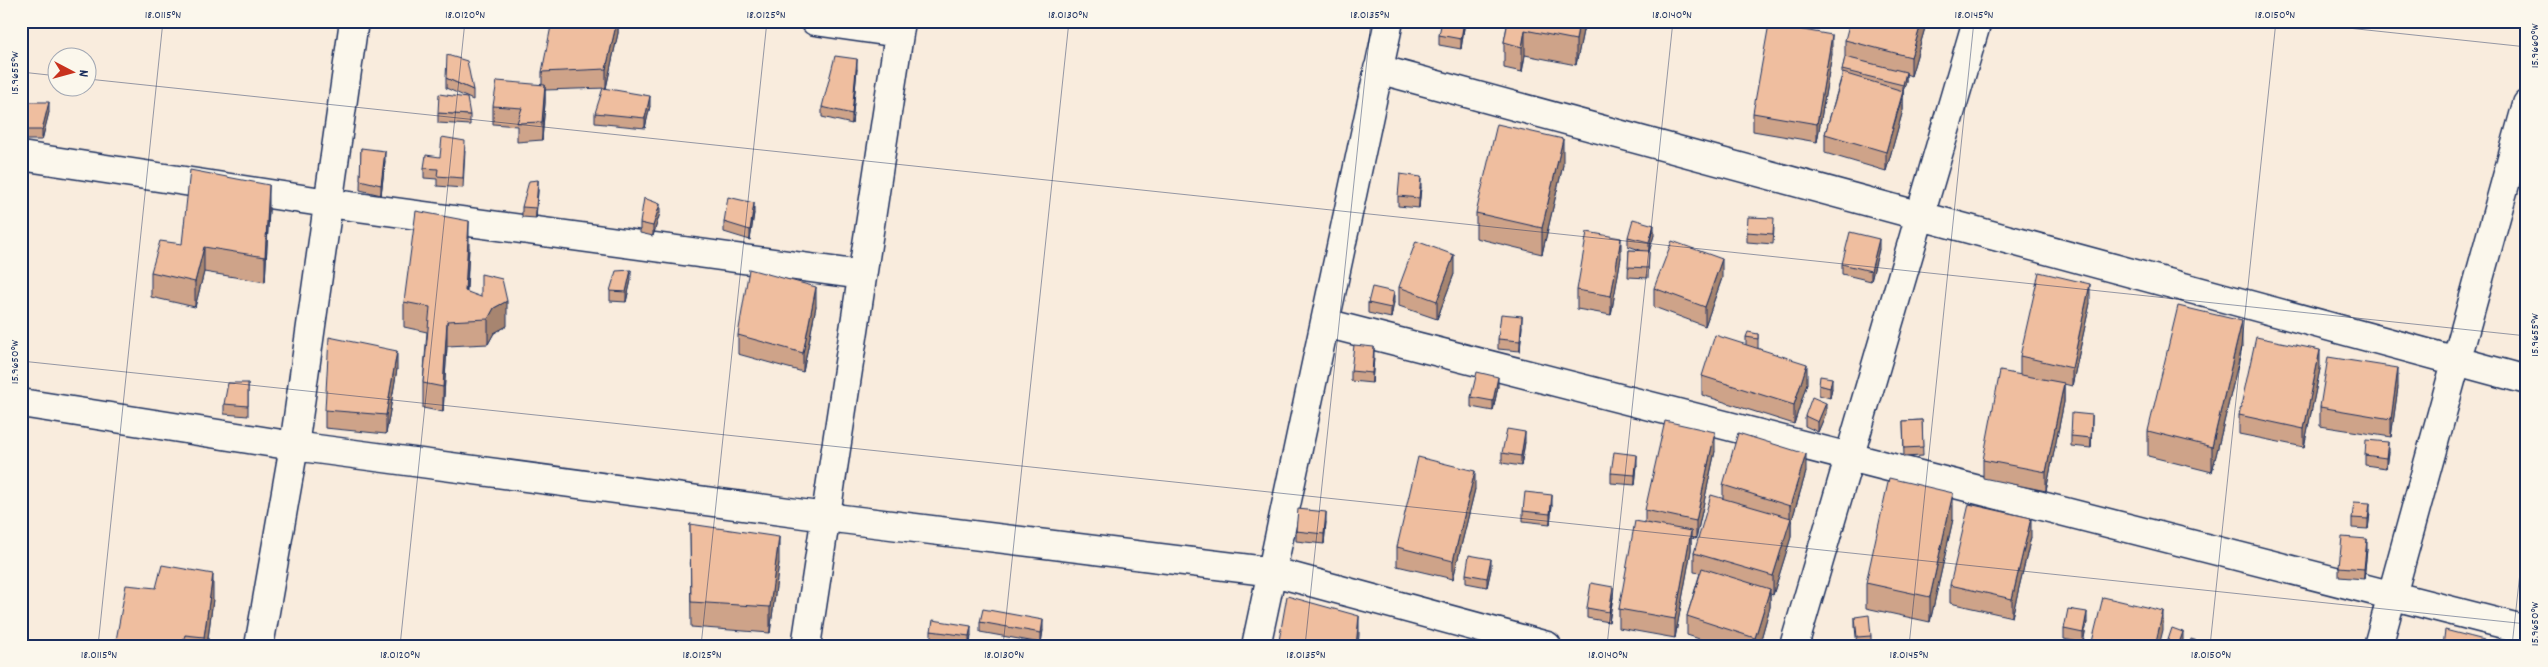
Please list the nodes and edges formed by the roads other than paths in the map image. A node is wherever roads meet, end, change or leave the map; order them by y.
1 (354, 21) edge
2 (815, 21) edge
3 (1389, 21) edge
4 (1977, 21) edge
5 (900, 27) edge
6 (1378, 69) junction
7 (2527, 104) edge
8 (21, 156) edge
9 (328, 203) junction
10 (1920, 215) junction
11 (862, 275) junction
12 (1325, 323) junction
13 (2456, 362) junction
14 (2527, 380) edge
15 (21, 403) edge
16 (294, 446) junction
17 (1850, 456) junction
18 (826, 517) junction
19 (1274, 572) junction
20 (2392, 595) junction
21 (2527, 630) edge
22 (259, 646) edge
23 (806, 646) edge
24 (1256, 646) edge
25 (1546, 646) edge
26 (1794, 646) edge
27 (2378, 646) edge

1 - 9 street
2 - 5 street
3 - 6 street
4 - 10 street
5 - 11 street
6 - 10 street
6 - 12 street
7 - 13 street
8 - 9 street
9 - 11 street
9 - 16 street
10 - 13 street
10 - 17 street
11 - 18 street
12 - 17 street
12 - 19 street
13 - 14 street
13 - 20 street
15 - 16 street
16 - 18 street
16 - 22 street
17 - 20 street
17 - 26 street
18 - 19 street
18 - 23 street
19 - 24 street
19 - 25 street
20 - 21 street
20 - 27 street

